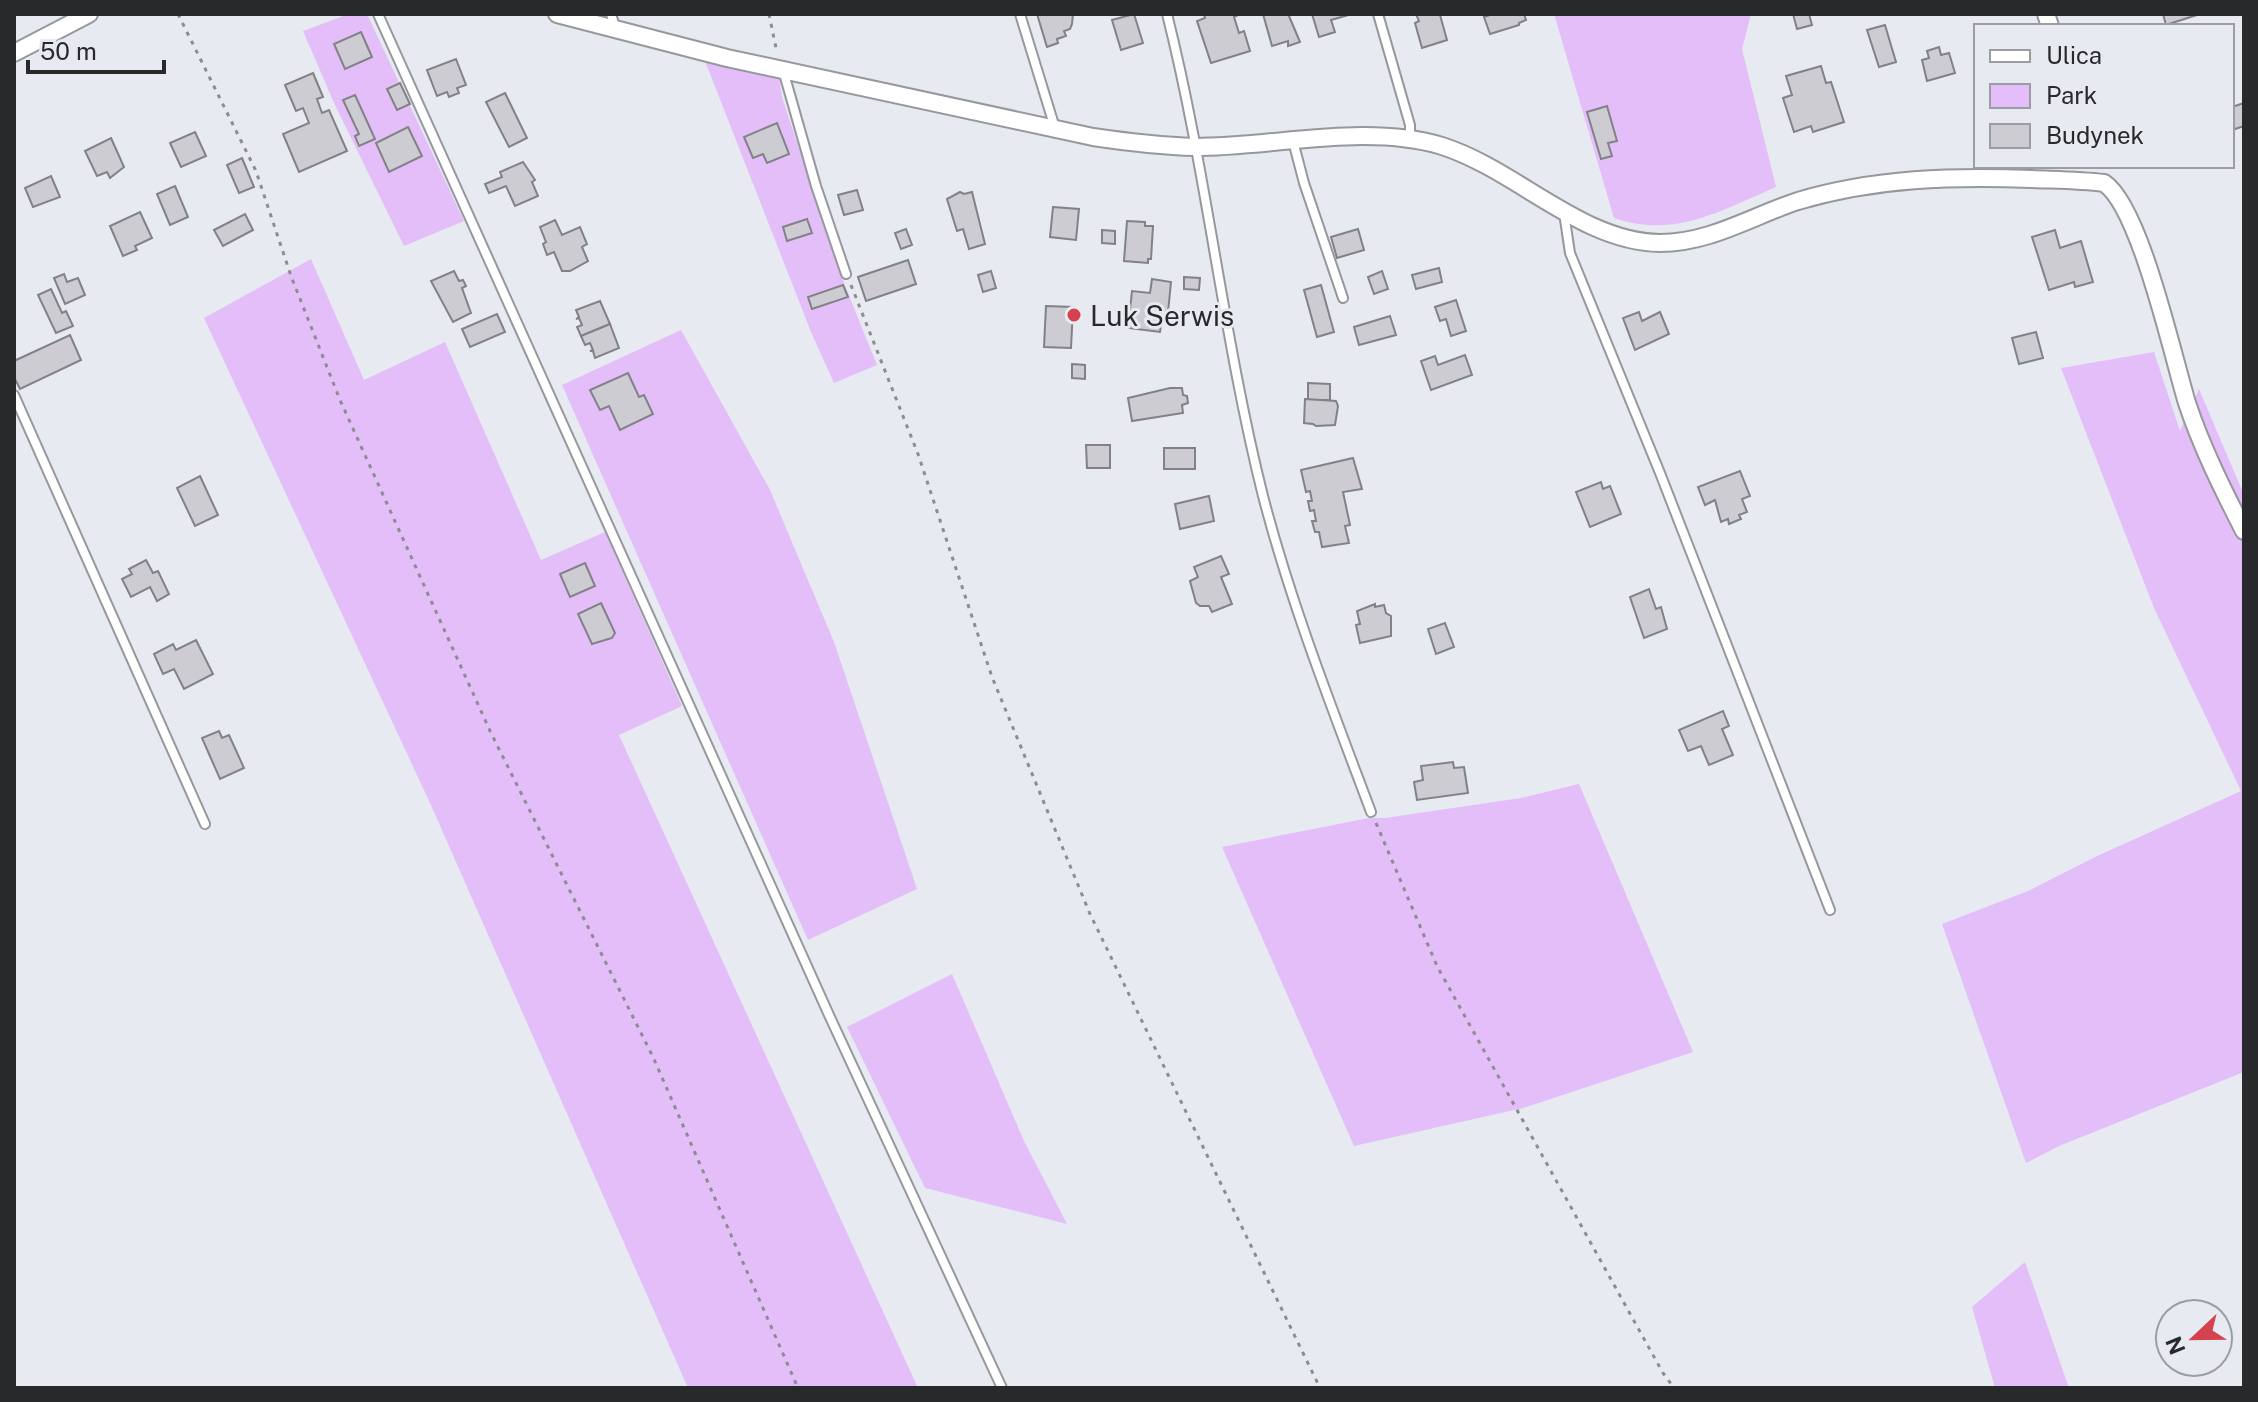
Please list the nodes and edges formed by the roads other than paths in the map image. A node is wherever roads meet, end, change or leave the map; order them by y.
1 (89, 14) edge
2 (378, 14) edge
3 (557, 14) edge
4 (611, 14) edge
5 (1020, 14) edge
6 (1167, 14) edge
7 (1378, 14) edge
8 (616, 31) junction
9 (14, 53) edge
10 (781, 69) junction
11 (1055, 129) junction
12 (1410, 138) junction
13 (1293, 141) junction
14 (1196, 147) junction
15 (2100, 168) edge
16 (2104, 183) junction
17 (1564, 210) junction
18 (846, 274) road end
19 (1343, 298) dead end
20 (14, 395) edge
21 (2244, 531) edge
22 (1371, 812) road end
23 (205, 824) dead end
24 (1830, 910) dead end
25 (1002, 1388) edge

1 - 9 street
2 - 25 lane
3 - 8 street
4 - 8 lane
5 - 11 lane
6 - 14 lane
7 - 12 lane
8 - 10 street
10 - 11 street
10 - 18 lane
11 - 14 street
12 - 13 street
12 - 17 street
13 - 14 street
13 - 19 lane
14 - 22 lane
15 - 16 street
16 - 17 street
16 - 21 street
17 - 24 lane
20 - 23 lane

